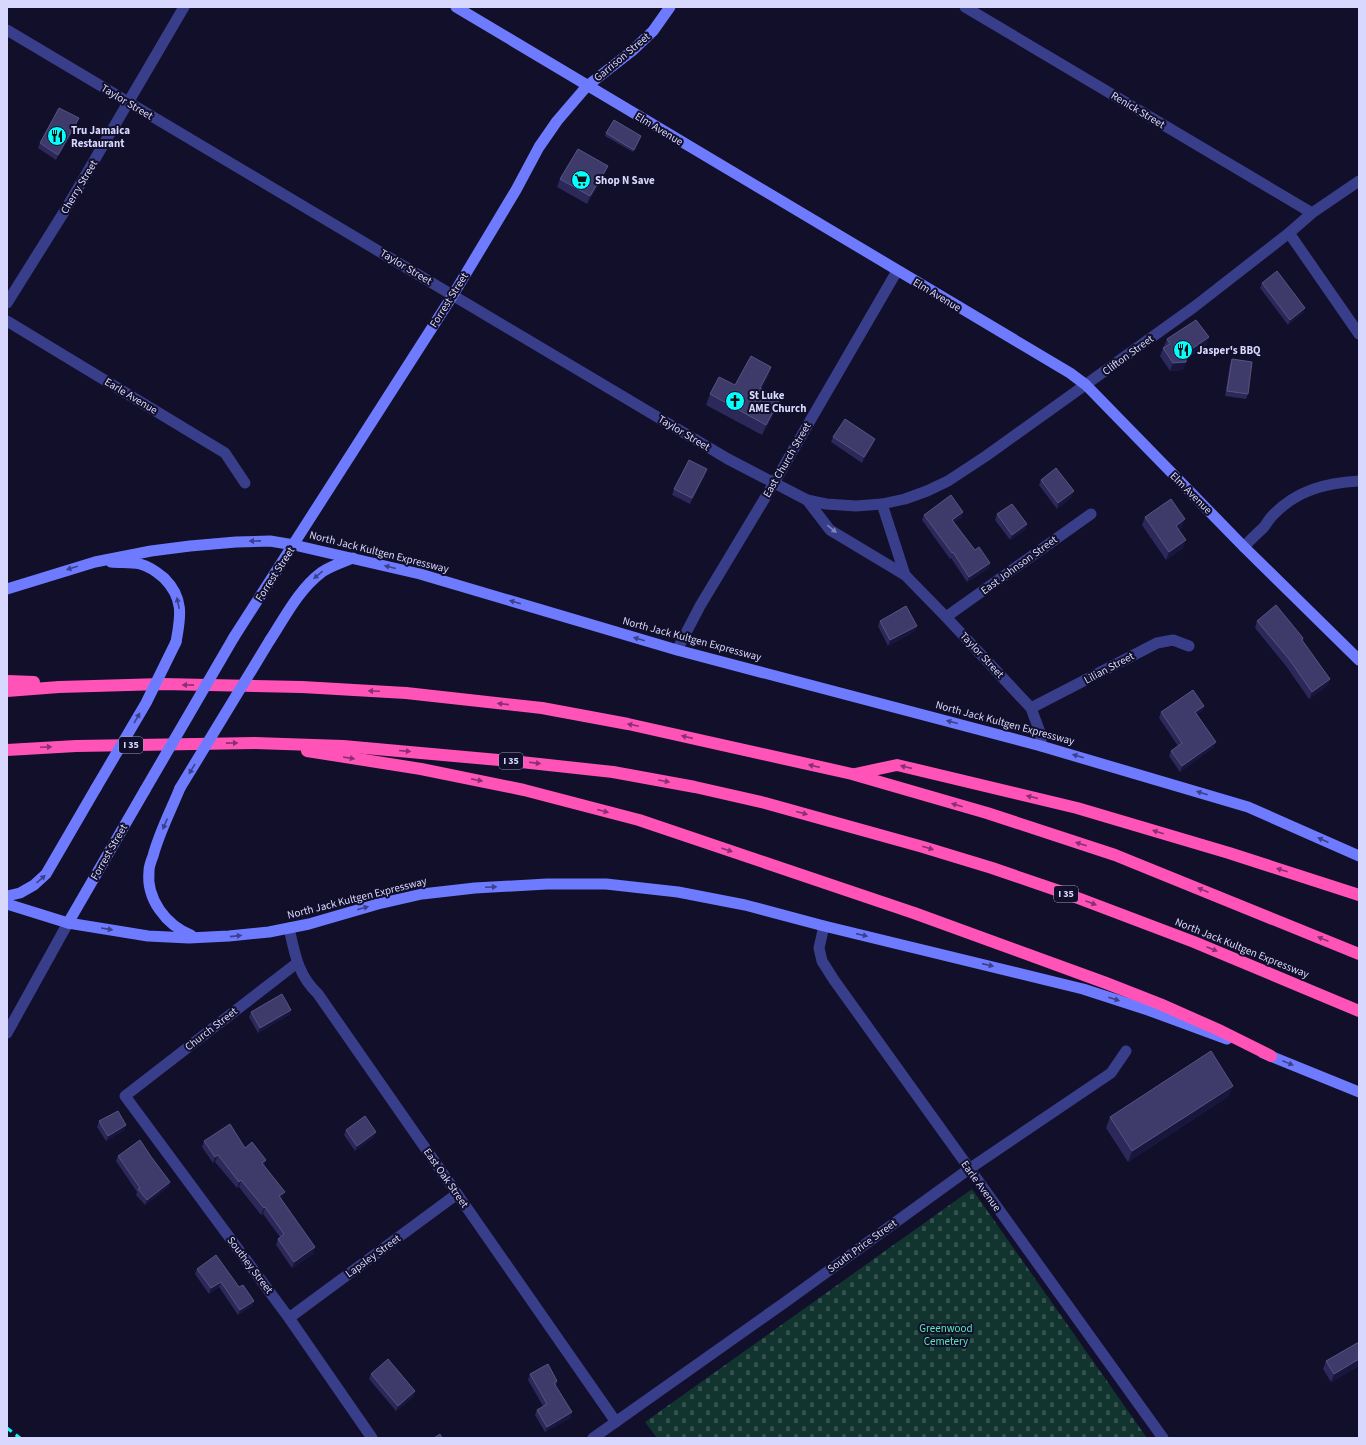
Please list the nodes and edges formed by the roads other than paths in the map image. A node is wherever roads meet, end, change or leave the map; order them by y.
1 (184, 7) edge
2 (456, 7) edge
3 (670, 7) edge
4 (965, 7) edge
5 (7, 30) edge
6 (588, 86) junction
7 (128, 102) junction
8 (1359, 181) edge
9 (1312, 213) junction
10 (1289, 233) junction
11 (897, 271) junction
12 (453, 295) junction
13 (7, 302) edge
14 (7, 321) edge
15 (1359, 334) edge
16 (1086, 385) junction
17 (1359, 481) edge
18 (245, 483) dead end
19 (774, 483) junction
20 (806, 500) junction
21 (882, 504) junction
22 (1091, 514) dead end
23 (294, 545) junction
24 (1244, 547) junction
25 (353, 558) junction
26 (95, 562) junction
27 (905, 575) junction
28 (7, 589) edge
29 (946, 617) junction
30 (1189, 646) dead end
31 (677, 650) junction
32 (1359, 660) edge
33 (7, 681) edge
34 (97, 686) junction
35 (7, 691) edge
36 (1031, 708) junction
37 (255, 743) junction
38 (1041, 746) junction
39 (7, 750) edge
40 (852, 774) junction
41 (1359, 856) edge
42 (1359, 894) edge
43 (7, 896) edge
44 (7, 904) edge
45 (68, 924) junction
46 (824, 926) junction
47 (290, 928) junction
48 (196, 938) junction
49 (1359, 954) edge
50 (297, 963) junction
51 (1359, 1011) edge
52 (7, 1033) edge
53 (1126, 1051) dead end
54 (1271, 1056) junction
55 (1359, 1092) edge
56 (125, 1096) joint
57 (969, 1169) junction
58 (457, 1194) junction
59 (289, 1318) junction
60 (616, 1422) junction
61 (372, 1438) edge
62 (593, 1438) edge
63 (1163, 1438) edge

1 - 7 street, Cherry Street
2 - 6 main road, Elm Avenue
3 - 6 main road, Garrison Street
4 - 9 street, Renick Street
5 - 7 street, Taylor Street
6 - 11 main road, Elm Avenue
6 - 12 main road, Forrest Street
7 - 12 street, Taylor Street
7 - 13 street, Cherry Street
8 - 9 street, Clifton Street
9 - 10 street, Clifton Street
10 - 15 street
10 - 16 street, Clifton Street
11 - 16 main road, Elm Avenue
11 - 19 street, East Church Street
12 - 19 street, Taylor Street
12 - 23 main road, Forrest Street
14 - 18 street, Earle Avenue
16 - 21 street, Clifton Street
16 - 24 main road, Elm Avenue
17 - 24 street
19 - 20 street, Taylor Street
19 - 31 street, East Church Street
20 - 21 street, Taylor Street
20 -> 27 street, Taylor Street
21 - 27 street, Taylor Street
22 - 29 street, East Johnson Street
23 - 25 main road, North Jack Kultgen Expressway
23 -> 26 main road, North Jack Kultgen Expressway
23 - 45 main road, Forrest Street, bridge
24 - 32 main road, Elm Avenue
31 -> 25 main road, North Jack Kultgen Expressway
25 -> 48 main road, bridge
26 -> 28 main road, North Jack Kultgen Expressway
43 -> 26 main road, bridge
27 - 29 street, Taylor Street
29 - 36 street, Taylor Street
30 - 36 street, Lilian Street
38 -> 31 main road, North Jack Kultgen Expressway
33 - 34 highway
34 - 35 highway
40 -> 34 highway
36 - 38 street, Taylor Street
39 -> 37 highway, North Jack Kultgen Expressway / I 35
37 -> 51 highway, North Jack Kultgen Expressway / I 35
37 -> 54 highway
41 -> 38 main road, North Jack Kultgen Expressway
42 -> 40 highway
49 -> 40 highway
44 - 45 main road, North Jack Kultgen Expressway
45 -> 48 main road, North Jack Kultgen Expressway
45 - 52 street, Forrest Street
47 -> 46 main road, North Jack Kultgen Expressway
46 -> 54 main road, North Jack Kultgen Expressway
46 - 57 street, Earle Avenue
48 -> 47 main road, North Jack Kultgen Expressway
47 - 50 street, East Oak Street
50 - 56 street, Church Street
50 - 58 street, East Oak Street
53 - 57 street, South Price Street
54 -> 55 main road, North Jack Kultgen Expressway
56 - 59 street, Southey Street
57 - 60 street, South Price Street
57 - 63 street, Earle Avenue
58 - 59 street, Lapsley Street
58 - 60 street, East Oak Street
59 - 61 street, Southey Street
60 - 62 street, South Price Street

